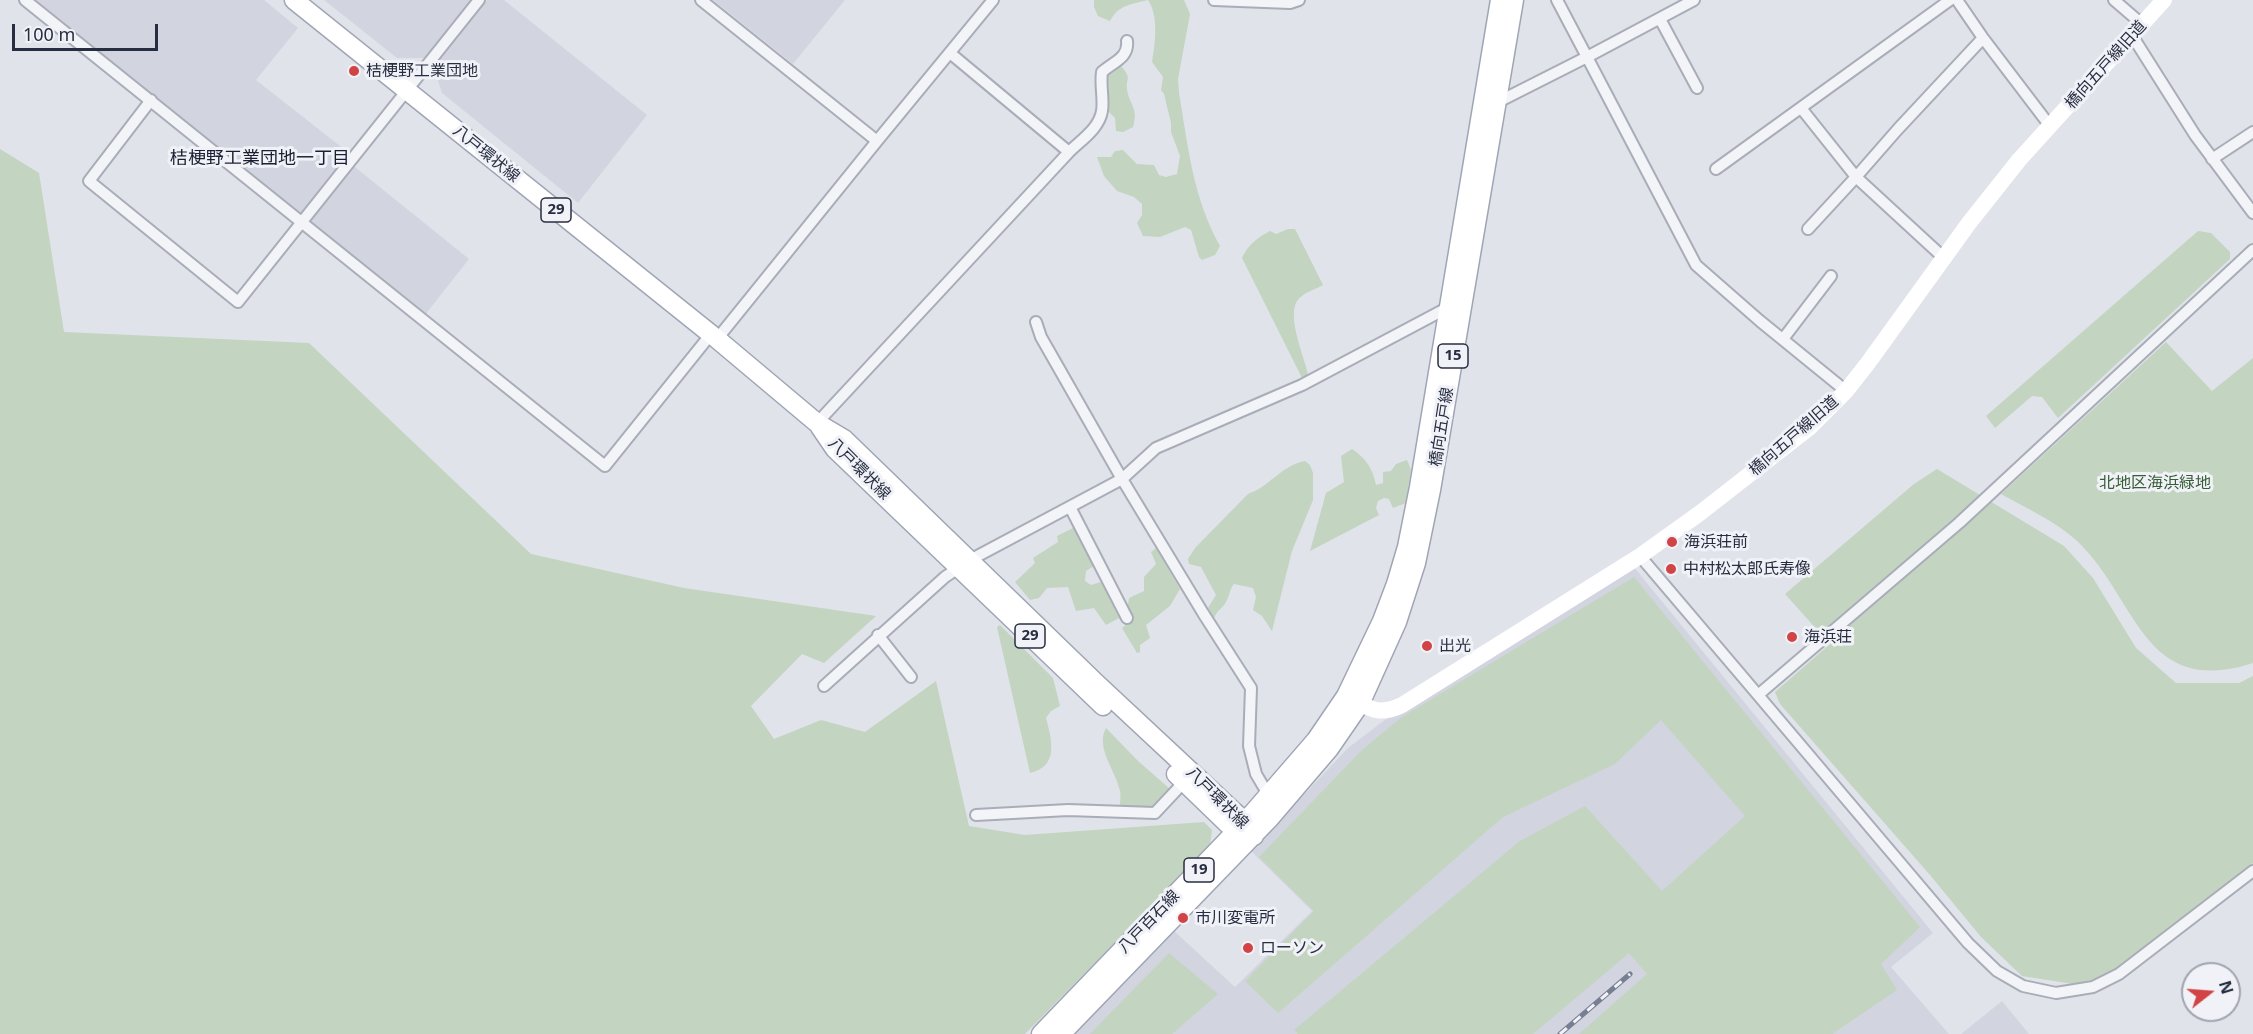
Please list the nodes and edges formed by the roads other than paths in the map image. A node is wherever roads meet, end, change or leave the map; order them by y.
1 (25, 0) edge
2 (294, 0) edge
3 (479, 0) edge
4 (701, 0) edge
5 (993, 0) edge
6 (1214, 0) edge
7 (1299, 0) edge
8 (1500, 0) edge
9 (1514, 0) edge
10 (1557, 0) edge
11 (1669, 0) edge
12 (1694, 0) edge
13 (1950, 0) edge
14 (1957, 0) edge
15 (2114, 0) edge
16 (2164, 0) edge
17 (1675, 10) junction
18 (1660, 19) junction
19 (2138, 31) junction
20 (1983, 38) junction
21 (1127, 41) dead end
22 (950, 53) junction
23 (1587, 57) junction
24 (1697, 88) dead end
25 (407, 90) junction
26 (151, 100) junction
27 (1489, 106) junction
28 (1801, 108) junction
29 (2050, 126) junction
30 (2253, 132) edge
31 (877, 141) junction
32 (1069, 152) junction
33 (2212, 159) junction
34 (1716, 169) dead end
35 (1856, 177) junction
36 (2253, 213) edge
37 (302, 223) junction
38 (1808, 229) dead end
39 (2253, 250) edge
40 (1944, 258) junction
41 (1831, 276) dead end
42 (1455, 305) junction
43 (1036, 322) dead end
44 (714, 337) junction
45 (1783, 339) junction
46 (1846, 391) junction
47 (817, 423) junction
48 (1122, 479) junction
49 (1070, 507) junction
50 (1640, 556) junction
51 (965, 563) junction
52 (1127, 618) dead end
53 (878, 636) junction
54 (911, 677) dead end
55 (824, 686) dead end
56 (1758, 695) junction
57 (1353, 700) junction
58 (1184, 782) junction
59 (1269, 796) junction
60 (976, 815) dead end
61 (1245, 830) junction
62 (2253, 871) edge
63 (1041, 1034) edge
64 (1061, 1034) edge

1 - 26 street
2 - 25 main road, 八戸環状線 / 29
3 - 25 street
4 - 31 street
5 - 22 street
6 - 7 street
8 - 27 main road, 橋向五戸線 / 15
9 - 27 main road, 橋向五戸線 / 15
10 - 23 street
11 - 17 street
12 - 17 street
13 - 28 street
14 - 20 street
15 - 19 street
16 - 19 street, 橋向五戸線旧道
17 - 18 street
18 - 23 street
18 - 24 street
19 - 29 street, 橋向五戸線旧道
19 - 33 street
20 - 29 street
20 - 35 street
21 - 32 street
22 - 31 street
22 - 32 street
23 - 27 street
23 - 45 street
25 - 37 street
25 - 44 main road, 八戸環状線 / 29
26 - 37 street
26 - 37 street
27 - 42 main road, 橋向五戸線 / 15
28 - 34 street
28 - 35 street
29 - 40 street, 橋向五戸線旧道
30 - 33 street
31 - 44 street
32 - 47 street
33 - 36 street
35 - 38 street
35 - 40 street
37 - 44 street
39 - 56 street
40 - 46 street, 橋向五戸線旧道
41 - 45 street
42 - 48 street
42 - 57 main road, 橋向五戸線 / 15
43 - 48 street
44 - 47 main road, 八戸環状線 / 29
45 - 46 street
46 - 50 street, 橋向五戸線旧道
47 - 51 main road, 八戸環状線 / 29
48 - 49 street
48 - 59 street
49 - 51 street
49 - 52 street
50 - 56 street
50 - 57 street, 橋向五戸線旧道
51 - 53 street
51 - 58 main road, 八戸環状線 / 29
51 - 61 main road, 八戸環状線 / 29
53 - 54 street
53 - 55 street
56 - 62 street
57 - 59 main road, 八戸百石線 / 19
57 - 61 main road, 八戸百石線 / 19
58 - 60 street
58 - 61 main road, 八戸環状線 / 29
59 - 61 main road, 八戸百石線 / 19
61 - 63 main road, 八戸百石線 / 19
61 - 64 main road, 八戸百石線 / 19

